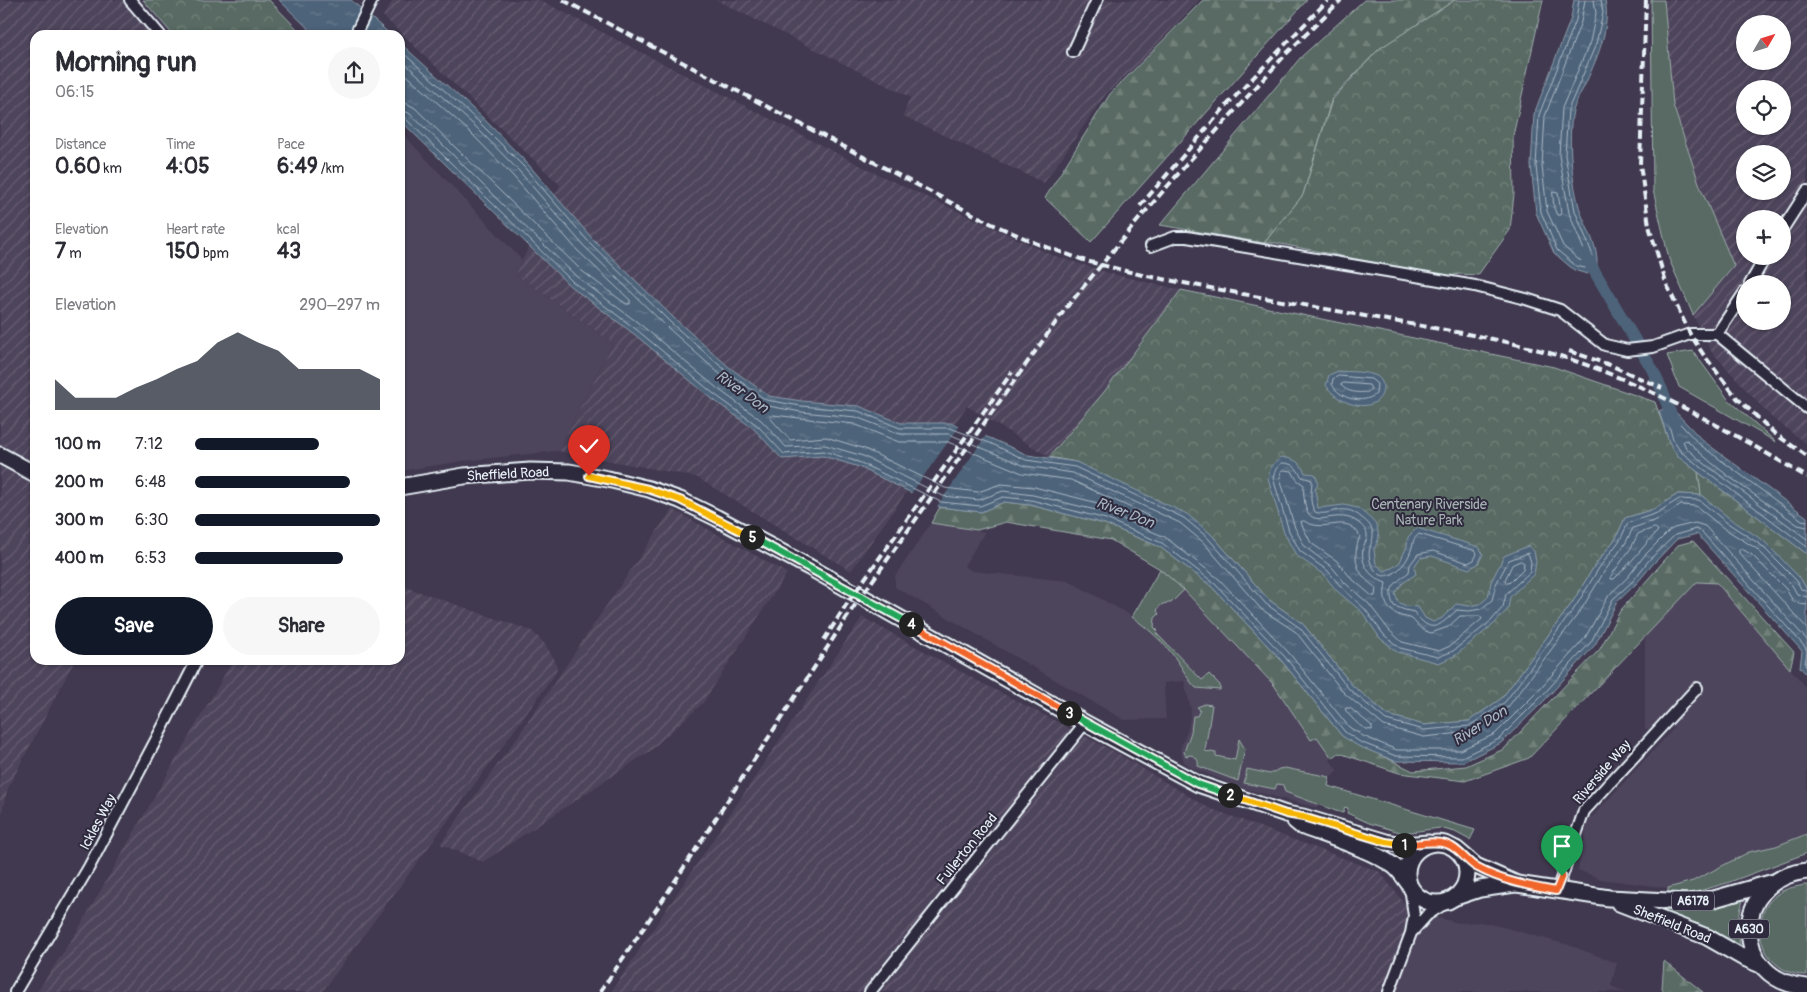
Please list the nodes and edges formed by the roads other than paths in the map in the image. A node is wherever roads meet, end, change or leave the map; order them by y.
1 (130, 0) edge
2 (372, 0) edge
3 (1097, 0) edge
4 (156, 30) edge
5 (357, 30) edge
6 (1073, 52) dead end
7 (1807, 191) edge
8 (1791, 216) edge
9 (1151, 246) dead end
10 (1736, 306) edge
11 (1717, 334) junction
12 (1807, 408) edge
13 (0, 455) edge
14 (30, 471) edge
15 (405, 486) edge
16 (194, 665) edge
17 (1697, 688) dead end
18 (1085, 723) junction
19 (1286, 814) junction
20 (1430, 844) junction
21 (1456, 849) junction
22 (1803, 870) edge
23 (1774, 882) junction
24 (1517, 884) junction
25 (1409, 885) junction
26 (1556, 891) junction
27 (1609, 898) junction
28 (1452, 900) junction
29 (1411, 933) junction
30 (1766, 970) junction
31 (1807, 987) edge
32 (15, 992) edge
33 (870, 992) edge
34 (1389, 992) edge
35 (1782, 992) edge

1 - 4 street
2 - 5 street
3 - 6 street
7 - 8 street
9 - 11 street
10 - 11 street
11 - 12 street
13 - 14 main road
15 - 18 main road, Sheffield Road / A6178
16 - 32 street, Ickles Way
17 - 26 street, Riverside Way
18 - 19 main road, Sheffield Road / A6178
18 - 33 street, Fullerton Road
19 - 20 main road, Sheffield Road / A6178
19 - 25 main road, Sheffield Road / A6178
20 - 21 main road, A6178
20 - 25 main road
21 - 24 main road, Sheffield Road / A6178
21 - 28 main road
22 - 23 main road, A630
23 - 27 main road, Sheffield Road / A6178
23 - 30 main road, A630
24 - 26 main road, Sheffield Road / A6178
24 - 28 main road, Sheffield Road / A6178
25 - 28 main road, A6178
25 - 29 street
26 - 27 main road, Sheffield Road / A6178
27 - 30 main road, Sheffield Road / A6178
28 - 29 street
29 - 34 street
30 - 31 main road, Sheffield Road
30 - 35 main road, A630

